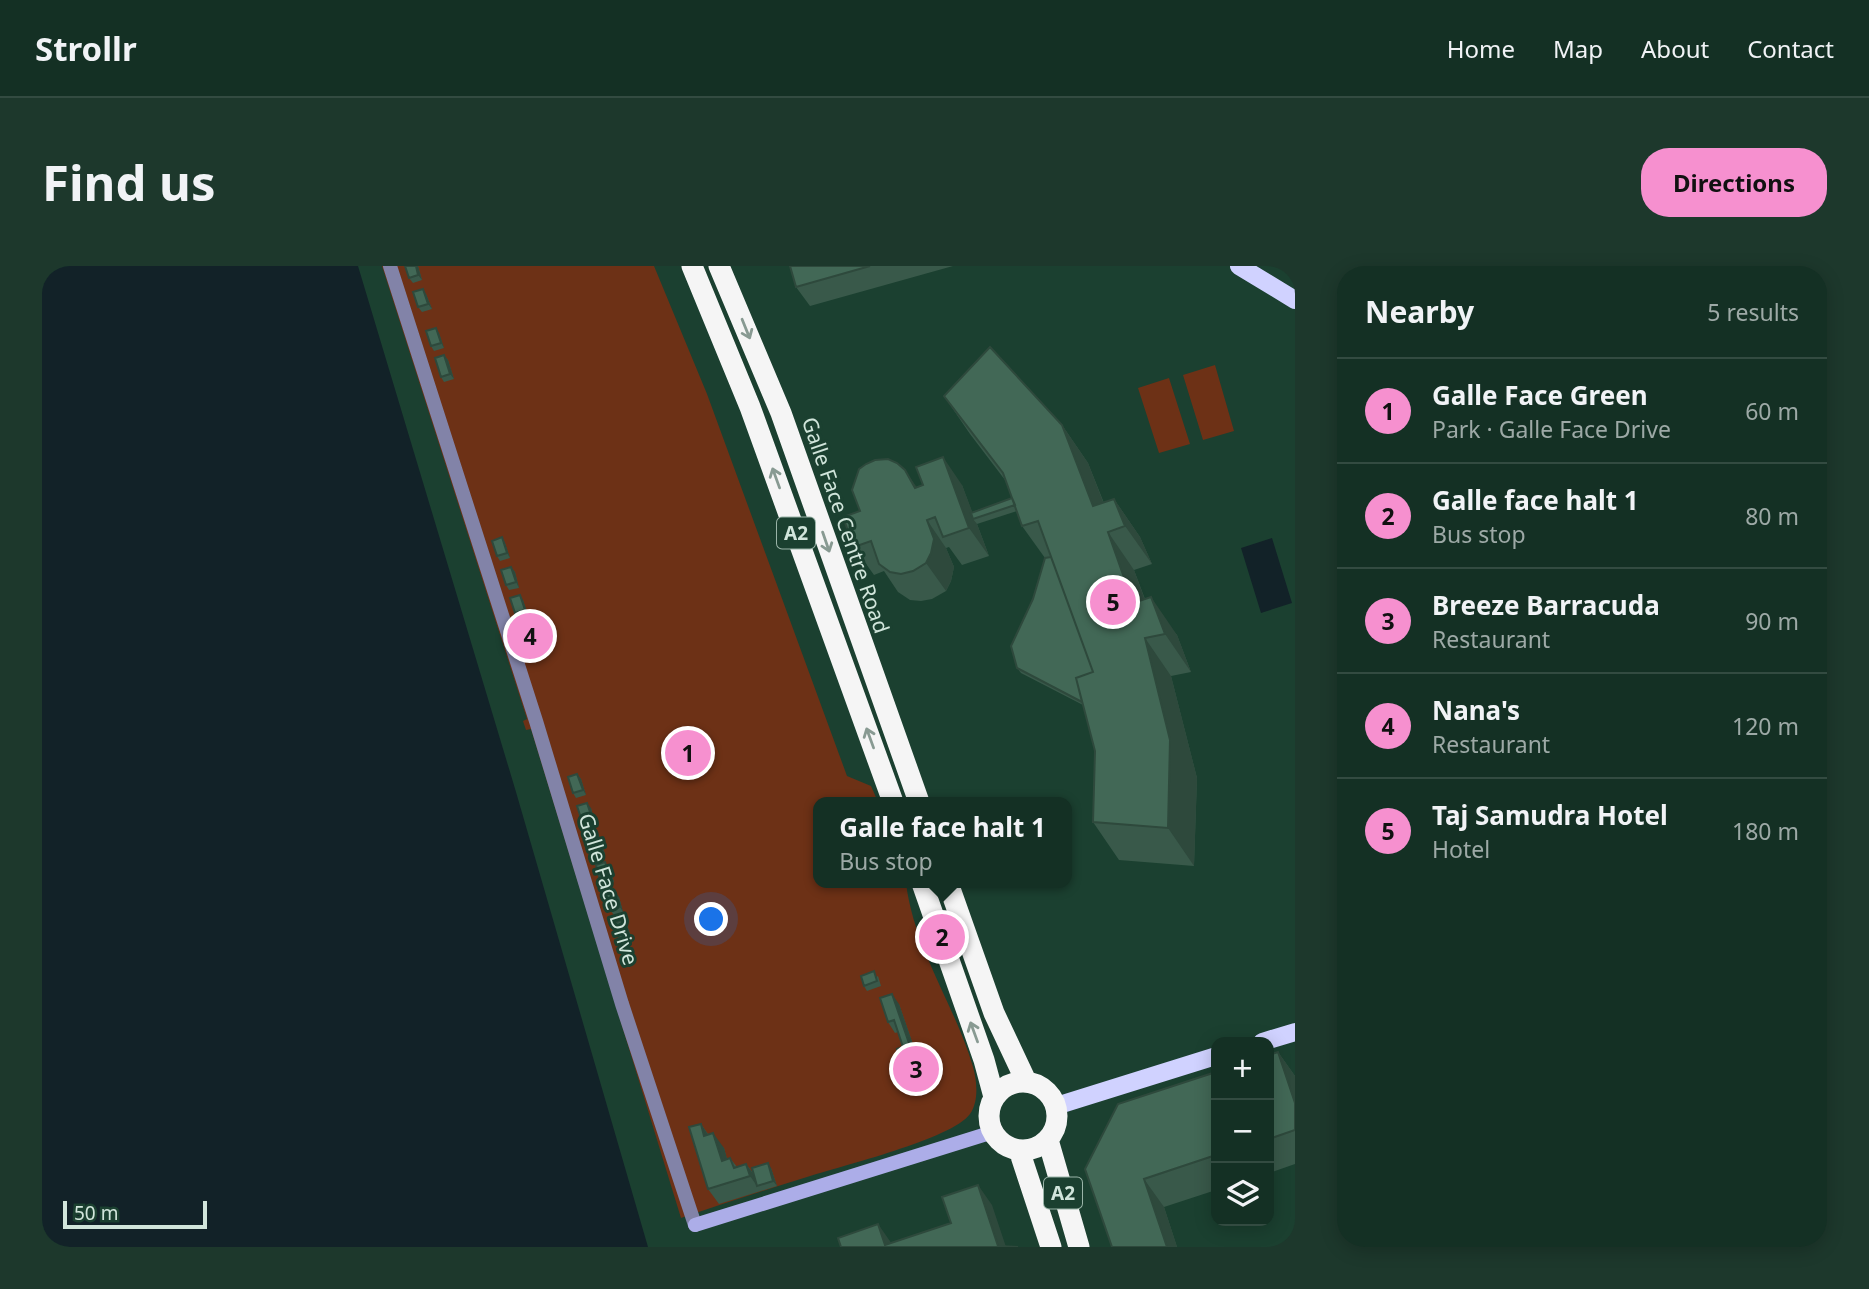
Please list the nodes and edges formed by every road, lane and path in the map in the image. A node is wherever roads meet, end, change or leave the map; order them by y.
1 (390, 266) edge
2 (692, 266) edge
3 (719, 266) edge
4 (1238, 266) edge
5 (729, 287) junction
6 (1274, 288) junction
7 (1295, 293) edge
8 (706, 296) junction
9 (1295, 300) edge
10 (891, 797) edge
11 (917, 797) edge
12 (924, 888) edge
13 (950, 888) edge
14 (1295, 1032) edge
15 (1274, 1038) edge
16 (1211, 1058) edge
17 (1026, 1081) junction
18 (994, 1097) junction
19 (1056, 1106) junction
20 (993, 1132) junction
21 (1048, 1140) junction
22 (1019, 1150) junction
23 (1051, 1247) edge
24 (1079, 1247) edge

1 - 20 street, Galle Face Drive
2 - 8 highway, A2
3 - 5 highway, Galle Face Centre Road / A2
4 - 6 main road
5 - 8 highway
5 -> 11 highway, Galle Face Centre Road / A2
6 - 7 main road
6 - 9 main road
10 -> 8 highway, A2
18 -> 12 highway
13 - 17 highway
14 - 15 main road
16 - 19 main road
17 - 18 highway
17 - 19 highway
18 - 20 highway
19 - 21 highway
20 - 22 highway
21 - 22 highway
21 - 24 highway, A2
22 - 23 highway, A2

